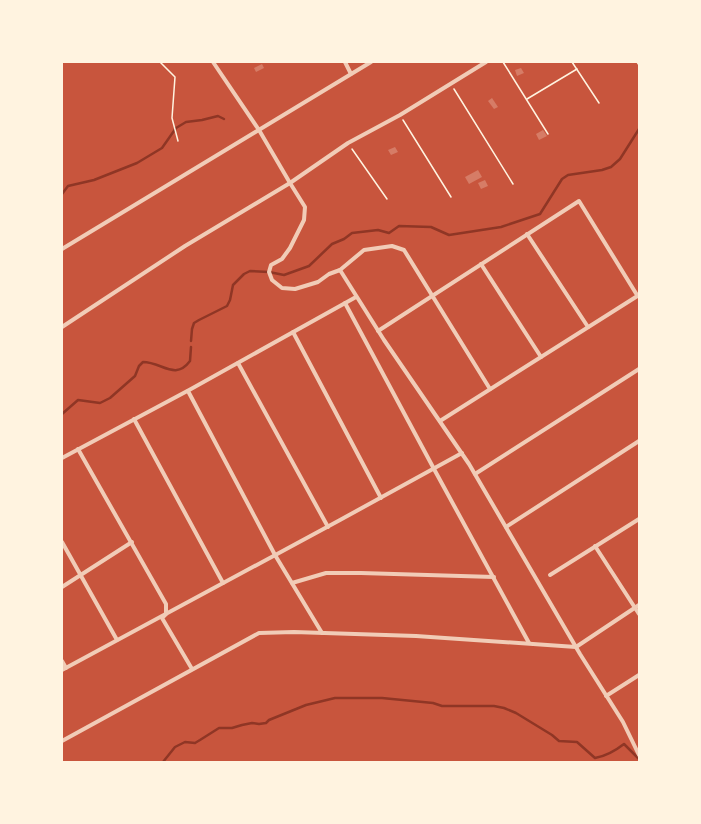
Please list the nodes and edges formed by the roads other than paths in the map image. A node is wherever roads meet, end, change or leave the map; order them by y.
1 (213, 62) edge
2 (345, 62) edge
3 (371, 62) edge
4 (486, 62) edge
5 (352, 74) junction
6 (259, 130) junction
7 (290, 183) junction
8 (527, 234) junction
9 (62, 249) edge
10 (481, 264) junction
11 (340, 270) junction
12 (638, 295) edge
13 (356, 296) junction
14 (432, 296) junction
15 (345, 303) junction
16 (588, 326) junction
17 (62, 327) edge
18 (378, 331) junction
19 (293, 332) junction
20 (541, 357) junction
21 (238, 363) junction
22 (639, 369) edge
23 (490, 389) junction
24 (188, 390) junction
25 (134, 419) junction
26 (440, 421) junction
27 (639, 441) edge
28 (78, 449) junction
29 (462, 453) junction
30 (62, 458) edge
31 (434, 469) junction
32 (475, 474) junction
33 (381, 498) junction
34 (639, 519) edge
35 (328, 527) junction
36 (506, 527) junction
37 (62, 542) edge
38 (132, 542) junction
39 (595, 546) junction
40 (275, 555) junction
41 (550, 575) dead end
42 (81, 576) junction
43 (494, 578) junction
44 (223, 583) junction
45 (292, 583) junction
46 (62, 587) edge
47 (637, 606) edge
48 (166, 614) junction
49 (639, 614) edge
50 (322, 633) junction
51 (117, 640) junction
52 (530, 643) junction
53 (576, 647) junction
54 (62, 661) edge
55 (64, 669) edge
56 (192, 669) junction
57 (639, 675) edge
58 (606, 696) junction
59 (62, 741) edge
60 (639, 755) edge

1 - 6 street
2 - 5 street
3 - 5 street
4 - 7 street
5 - 6 street
6 - 7 street
6 - 9 street
7 - 11 street
7 - 17 street
8 - 10 street
8 - 12 street
8 - 16 street
10 - 14 street
10 - 20 street
11 - 13 street
11 - 14 street
12 - 16 street
13 - 15 street
13 - 18 street
14 - 18 street
14 - 23 street
15 - 19 street
15 - 31 street
16 - 20 street
18 - 26 street
19 - 21 street
19 - 33 street
20 - 23 street
21 - 24 street
21 - 35 street
22 - 32 street
23 - 26 street
24 - 25 street
24 - 40 street
25 - 28 street
25 - 44 street
26 - 29 street
27 - 36 street
28 - 30 street
28 - 38 street
29 - 31 street
29 - 32 street
31 - 33 street
31 - 43 street
32 - 36 street
33 - 35 street
34 - 39 street
35 - 40 street
36 - 53 street
37 - 42 street
38 - 42 street
38 - 48 street
39 - 41 street
39 - 47 street
40 - 44 street
40 - 45 street
42 - 46 street
42 - 51 street
43 - 45 street
43 - 52 street
44 - 48 street
45 - 50 street
47 - 49 street
47 - 53 street
48 - 51 street
48 - 56 street
50 - 52 street
50 - 56 street
51 - 55 street
52 - 53 street
53 - 58 street
54 - 55 street
56 - 59 street
57 - 58 street
58 - 60 street

